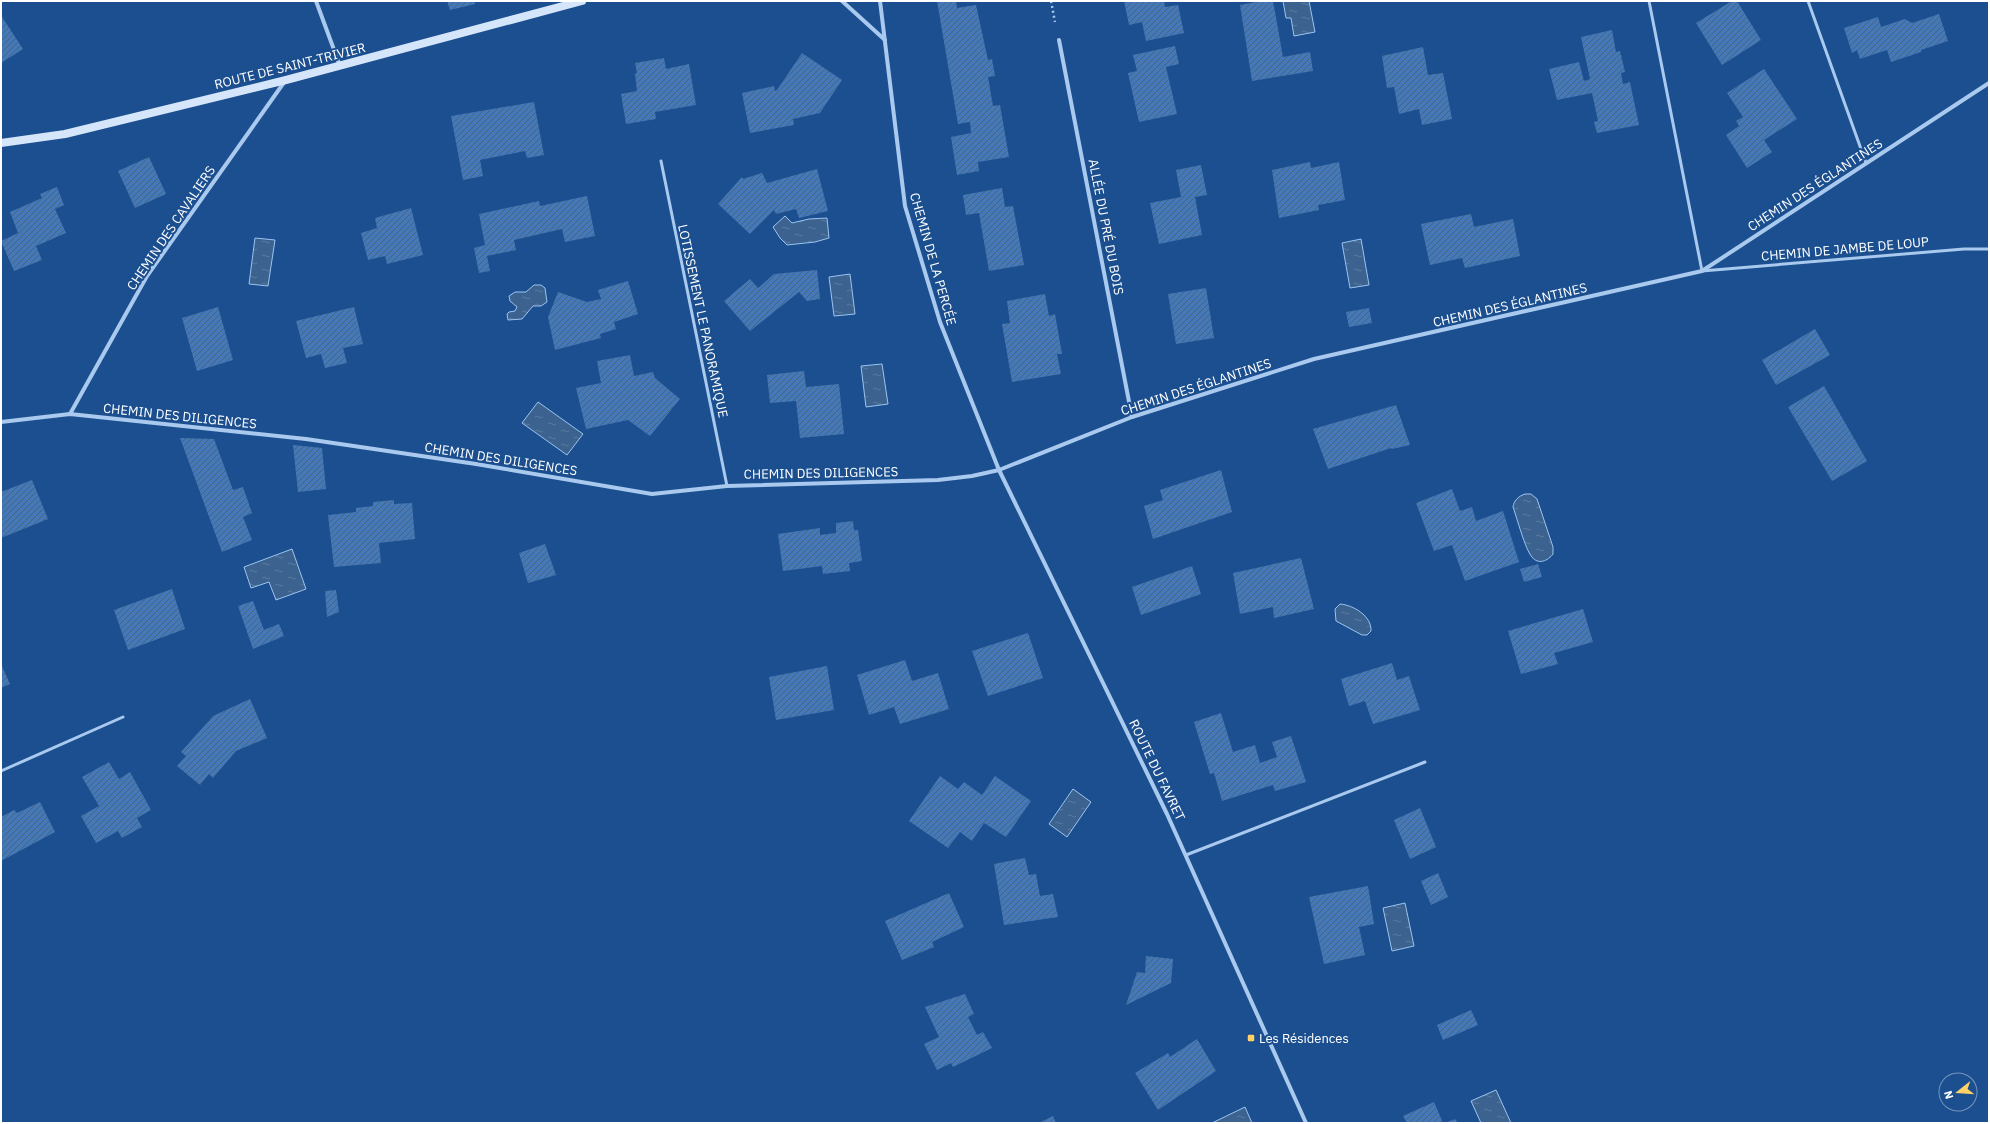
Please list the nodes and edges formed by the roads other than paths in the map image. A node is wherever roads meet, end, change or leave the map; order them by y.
1 (316, 1) edge
2 (582, 1) edge
3 (842, 1) edge
4 (880, 1) edge
5 (1649, 1) edge
6 (1808, 1) edge
7 (1059, 40) dead end
8 (885, 41) junction
9 (341, 66) junction
10 (286, 80) junction
11 (1989, 82) edge
12 (1, 143) edge
13 (660, 161) dead end
14 (1866, 163) junction
15 (1989, 249) edge
16 (1702, 271) junction
17 (70, 414) junction
18 (1132, 417) junction
19 (1, 422) edge
20 (982, 428) joint
21 (999, 470) junction
22 (727, 486) junction
23 (123, 717) dead end
24 (1425, 762) dead end
25 (1, 771) edge
26 (1186, 856) junction
27 (1306, 1123) edge

1 - 9 street
2 - 9 main road, ROUTE DE SAINT-TRIVIER
3 - 8 street
4 - 8 street, CHEMIN DE LA PERCÉE
5 - 16 lane
6 - 14 lane
7 - 18 street, ALLÉE DU PRÉ DU BOIS
8 - 20 street, CHEMIN DE LA PERCÉE
9 - 10 main road, ROUTE DE SAINT-TRIVIER
10 - 12 main road, ROUTE DE SAINT-TRIVIER
10 - 17 street, CHEMIN DES CAVALIERS
11 - 14 street, CHEMIN DES ÉGLANTINES
13 - 22 lane, LOTISSEMENT LE PANORAMIQUE
14 - 16 street, CHEMIN DES ÉGLANTINES
15 - 16 lane, CHEMIN DE JAMBE DE LOUP
16 - 18 street, CHEMIN DES ÉGLANTINES
17 - 19 street, CHEMIN DES DILIGENCES
17 - 22 street, CHEMIN DES DILIGENCES
18 - 21 street, CHEMIN DES ÉGLANTINES
20 - 21 street, ROUTE DU FAVRET
21 - 22 street, CHEMIN DES DILIGENCES
21 - 26 street, ROUTE DU FAVRET
23 - 25 lane
24 - 26 lane
26 - 27 street, ROUTE DU FAVRET

